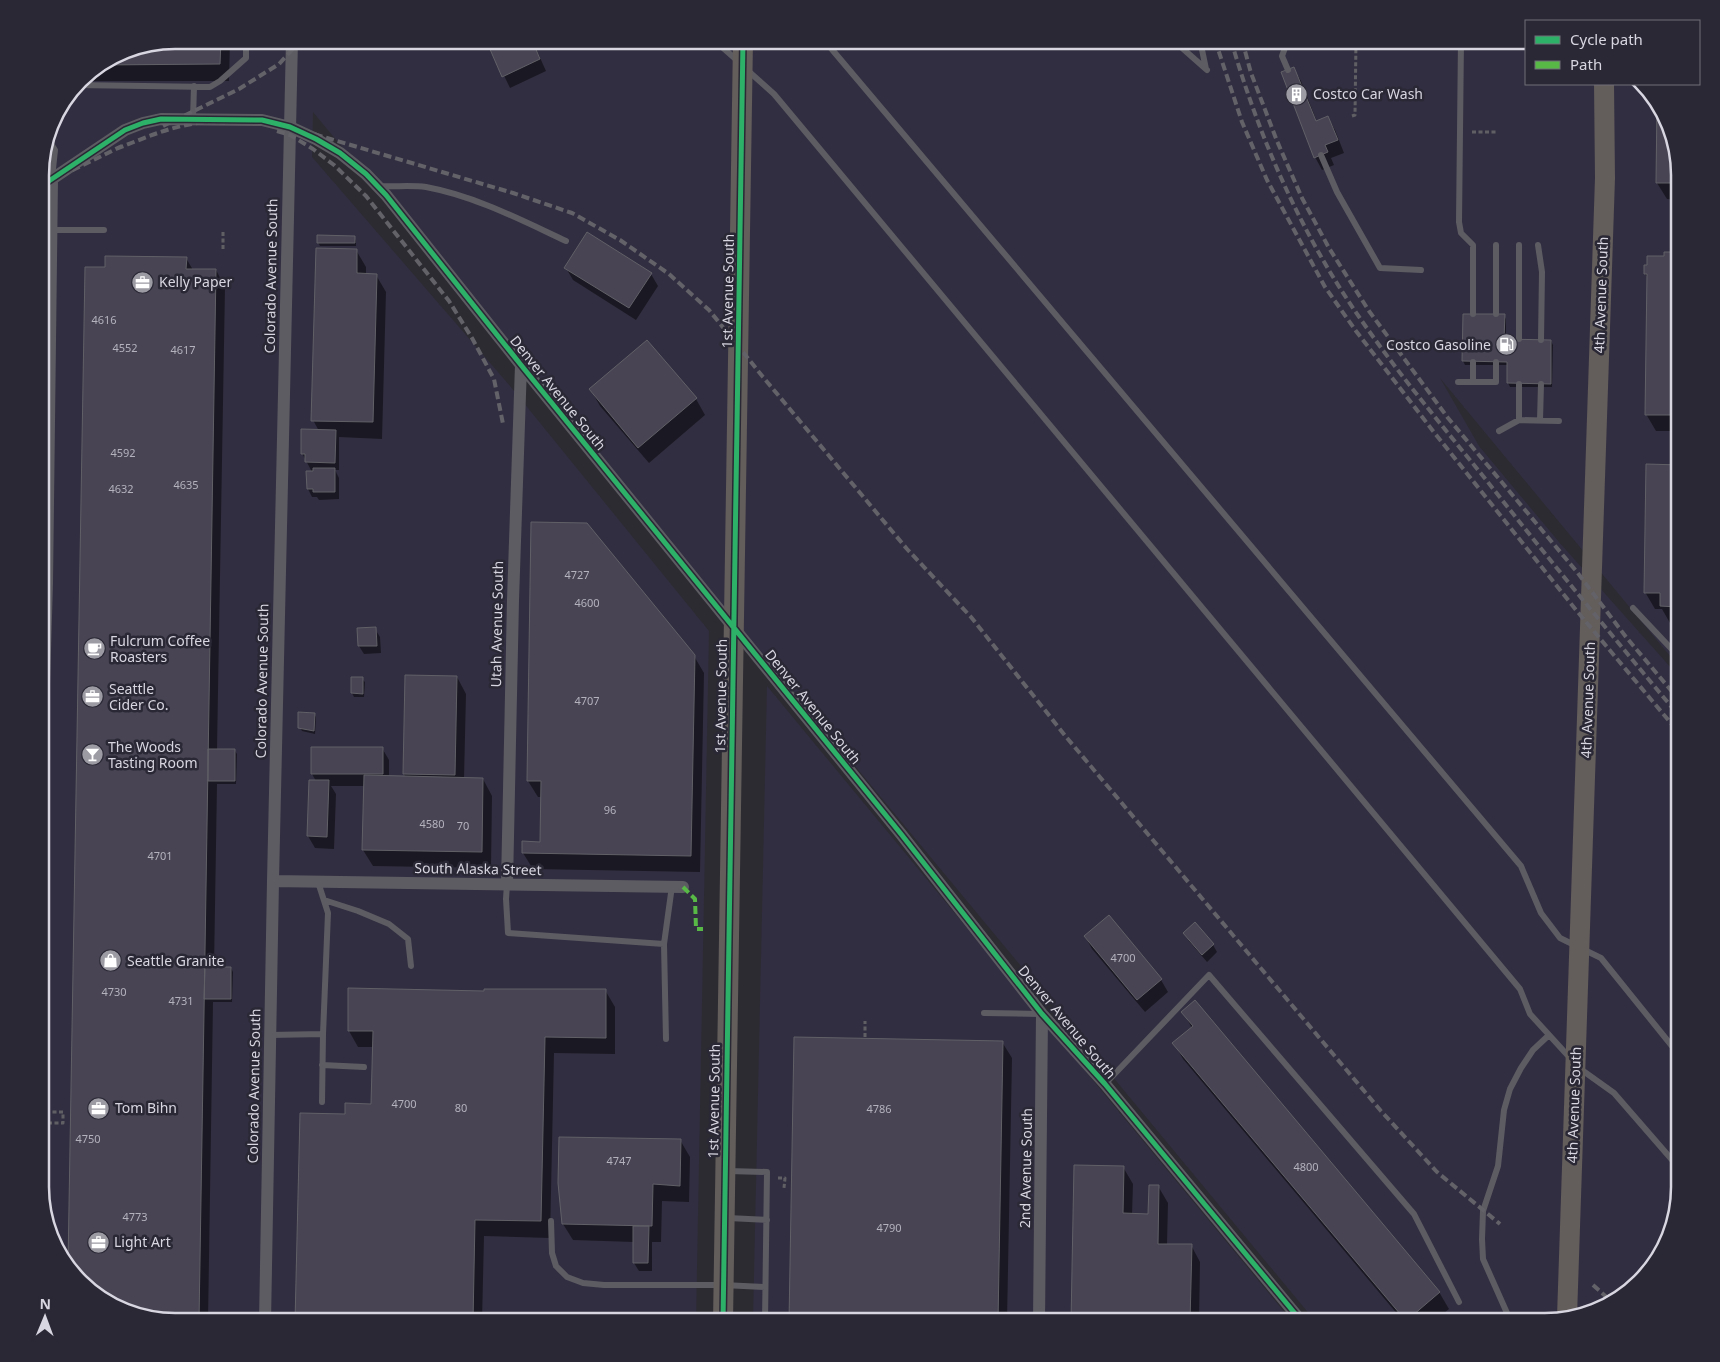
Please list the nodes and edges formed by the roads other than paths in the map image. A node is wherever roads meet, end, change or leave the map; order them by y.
1 (246, 49) edge
2 (292, 49) edge
3 (724, 49) edge
4 (743, 49) edge
5 (832, 49) edge
6 (1183, 49) edge
7 (1202, 49) edge
8 (1285, 49) edge
9 (1461, 49) edge
10 (1288, 70) dead end
11 (87, 85) edge
12 (1604, 85) edge
13 (194, 86) junction
14 (193, 119) junction
15 (290, 127) junction
16 (52, 146) edge
17 (1321, 155) dead end
18 (52, 179) junction
19 (49, 181) edge
20 (378, 186) junction
21 (52, 230) junction
22 (104, 230) dead end
23 (566, 241) dead end
24 (1496, 245) dead end
25 (1519, 245) dead end
26 (1538, 246) dead end
27 (1421, 270) dead end
28 (1473, 314) dead end
29 (1496, 314) dead end
30 (1519, 339) dead end
31 (1541, 340) dead end
32 (1473, 362) dead end
33 (1496, 362) dead end
34 (521, 365) junction
35 (1458, 382) dead end
36 (1473, 382) junction
37 (1519, 384) dead end
38 (1541, 384) dead end
39 (1518, 420) junction
40 (1540, 420) junction
41 (1559, 421) dead end
42 (1499, 431) dead end
43 (49, 442) edge
44 (1633, 608) dead end
45 (1671, 648) edge
46 (272, 881) junction
47 (318, 882) junction
48 (507, 884) junction
49 (678, 887) joint
50 (324, 900) junction
51 (664, 944) junction
52 (411, 966) dead end
53 (984, 1013) dead end
54 (1042, 1014) junction
55 (270, 1034) junction
56 (322, 1034) junction
57 (1549, 1035) junction
58 (666, 1039) dead end
59 (1671, 1045) edge
60 (322, 1065) junction
61 (364, 1067) dead end
62 (1105, 1084) junction
63 (322, 1102) dead end
64 (1671, 1159) edge
65 (725, 1171) junction
66 (724, 1218) junction
67 (767, 1220) junction
68 (551, 1221) dead end
69 (723, 1284) junction
70 (765, 1287) junction
71 (1459, 1302) dead end
72 (1567, 1311) edge
73 (265, 1313) edge
74 (722, 1313) edge
75 (765, 1313) edge
76 (1039, 1313) edge
77 (1295, 1313) edge
78 (1507, 1313) edge

1 - 13 lane
2 - 15 street, Colorado Avenue South
3 - 57 lane
4 - 65 main road, 1st Avenue South
5 - 59 lane
6 - 7 lane
8 - 10 lane
9 - 28 lane
11 - 13 lane
12 - 72 main road, 4th Avenue South
13 - 14 lane
14 - 15 street, Denver Avenue South
14 - 18 street, Denver Avenue South
15 - 20 street, Denver Avenue South
15 - 46 street, Colorado Avenue South
16 - 18 lane
17 - 27 lane
18 - 19 street, Denver Avenue South
18 - 21 street
20 - 23 lane
20 - 34 street, Denver Avenue South
21 - 22 lane
21 - 43 street
24 - 29 lane
25 - 30 lane
26 - 31 lane
32 - 36 lane
33 - 36 lane
34 - 48 street, Utah Avenue South
34 - 54 street, Denver Avenue South
35 - 36 lane
37 - 39 lane
38 - 40 lane
39 - 40 lane
39 - 42 lane
40 - 41 lane
44 - 45 lane
46 - 47 street, South Alaska Street
46 - 55 street, Colorado Avenue South
47 - 48 street, South Alaska Street
47 - 50 lane
48 - 49 street, South Alaska Street
48 - 51 lane
49 - 51 lane
50 - 52 lane
50 - 56 lane
51 - 58 lane
53 - 54 lane
54 - 62 street, Denver Avenue South
54 - 76 street, 2nd Avenue South
55 - 56 lane
55 - 73 street, Colorado Avenue South
56 - 60 lane
57 - 64 lane
57 - 78 lane
60 - 61 lane
60 - 63 lane
62 - 71 lane
62 - 77 street, Denver Avenue South
65 - 66 main road, 1st Avenue South
65 - 67 lane
66 - 67 lane
66 - 69 main road, 1st Avenue South
67 - 70 lane
68 - 69 lane
69 - 70 lane
69 - 74 main road, 1st Avenue South
70 - 75 lane

